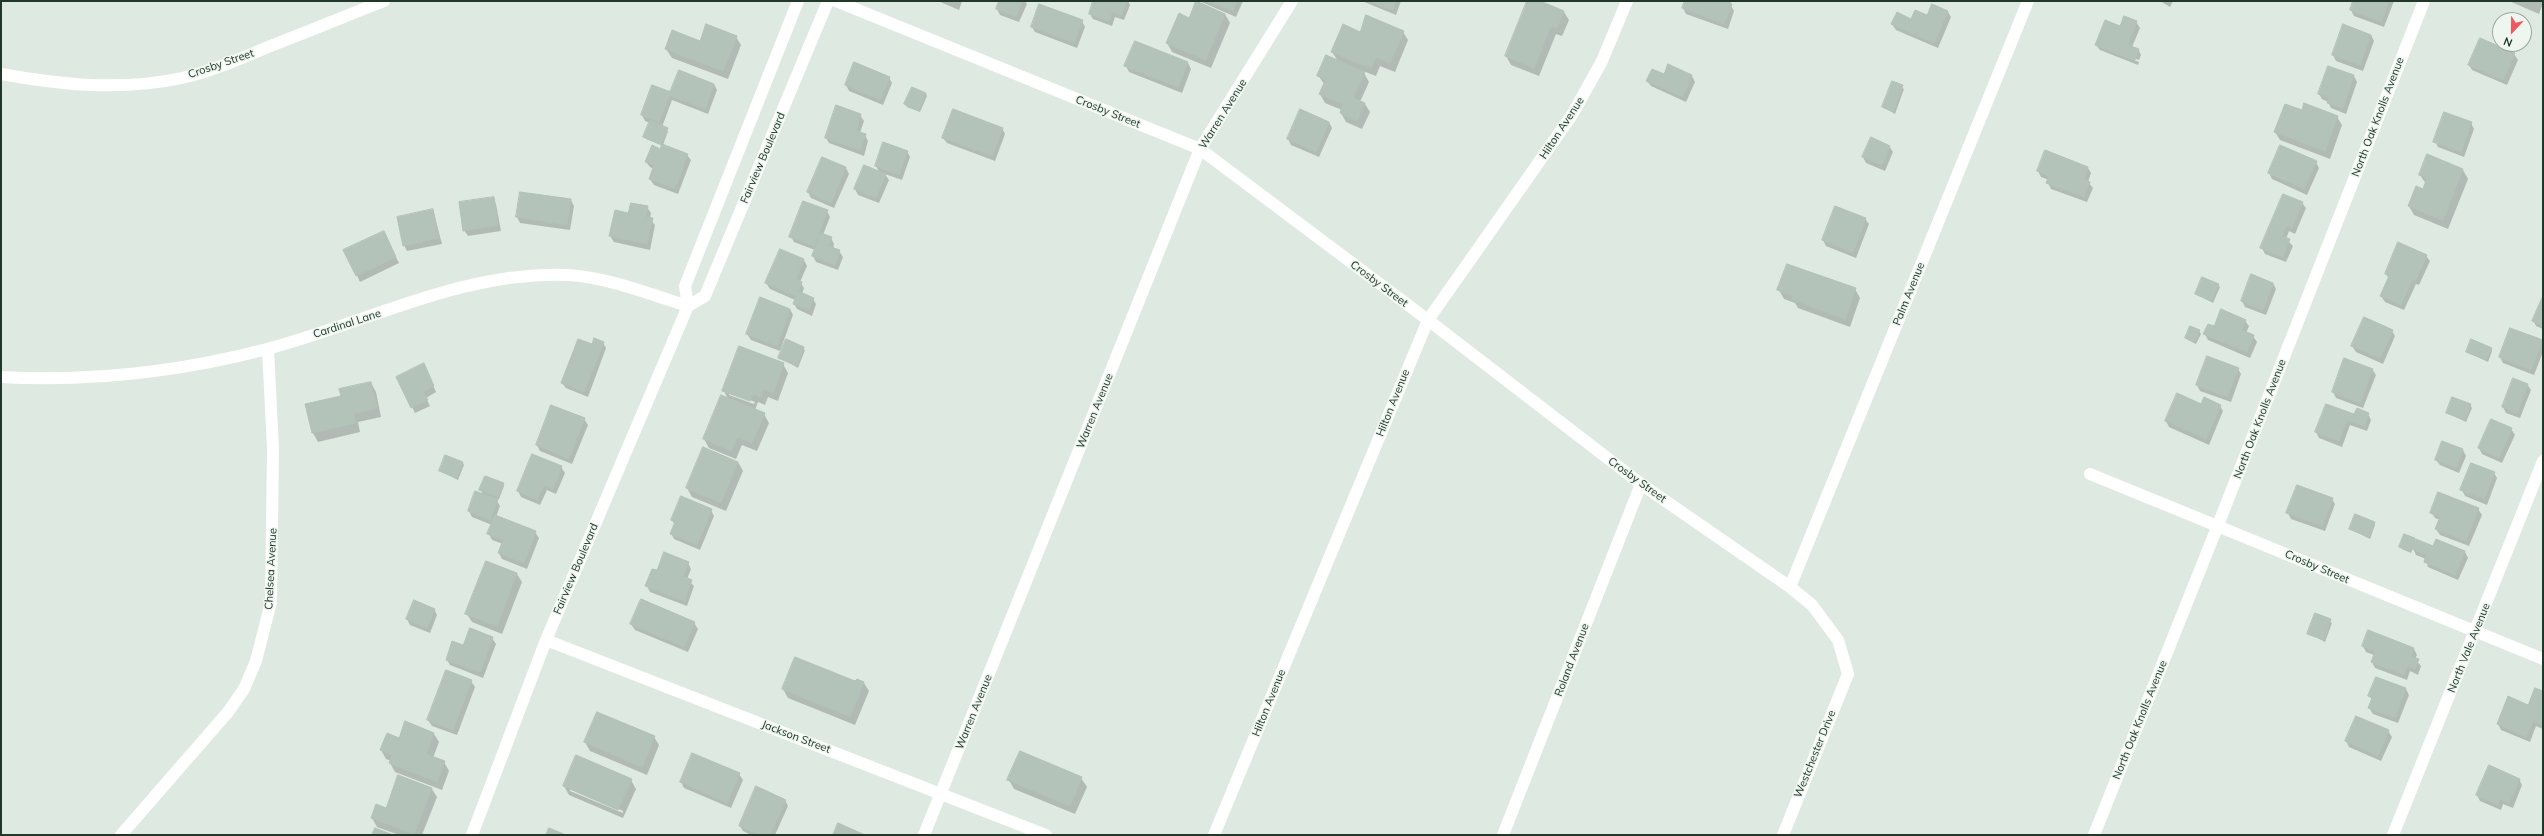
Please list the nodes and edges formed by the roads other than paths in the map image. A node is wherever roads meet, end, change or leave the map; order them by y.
1 (384, 1) edge
2 (798, 1) edge
3 (828, 1) edge
4 (836, 1) edge
5 (1292, 1) edge
6 (1627, 1) edge
7 (2028, 1) edge
8 (2424, 1) edge
9 (359, 5) edge
10 (1, 74) edge
11 (1200, 149) junction
12 (688, 306) junction
13 (1428, 320) junction
14 (268, 349) junction
15 (1, 377) edge
16 (2543, 461) edge
17 (2090, 474) dead end
18 (1641, 484) junction
19 (2218, 526) junction
20 (1790, 587) junction
21 (2475, 633) junction
22 (546, 640) junction
23 (2543, 659) edge
24 (1848, 674) joint
25 (940, 794) junction
26 (120, 835) edge
27 (472, 835) edge
28 (924, 835) edge
29 (1046, 835) edge
30 (1214, 835) edge
31 (1503, 835) edge
32 (1783, 835) edge
33 (2094, 835) edge
34 (2393, 835) edge

1 - 9 street, Crosby Street
2 - 12 street
3 - 12 street, Fairview Boulevard
4 - 11 street, Crosby Street
5 - 11 street, Warren Avenue
6 - 13 street, Hilton Avenue
7 - 20 street, Palm Avenue
8 - 19 street, North Oak Knolls Avenue
9 - 10 street, Crosby Street
11 - 13 street, Crosby Street
11 - 25 street, Warren Avenue
12 - 14 street, Cardinal Lane
12 - 22 street, Fairview Boulevard
13 - 18 street, Crosby Street
13 - 30 street, Hilton Avenue
14 - 15 street, Cardinal Lane
14 - 26 street, Chelsea Avenue
16 - 21 street, North Vale Avenue
17 - 19 street, Crosby Street
18 - 20 street, Crosby Street
18 - 31 street, Roland Avenue
19 - 21 street, Crosby Street
19 - 33 street, North Oak Knolls Avenue
20 - 24 street, Crosby Street
21 - 23 street, Crosby Street
21 - 34 street, North Vale Avenue
22 - 25 street, Jackson Street
22 - 27 street, Fairview Boulevard
24 - 32 street, Westchester Drive
25 - 28 street, Warren Avenue
25 - 29 street, Jackson Street

